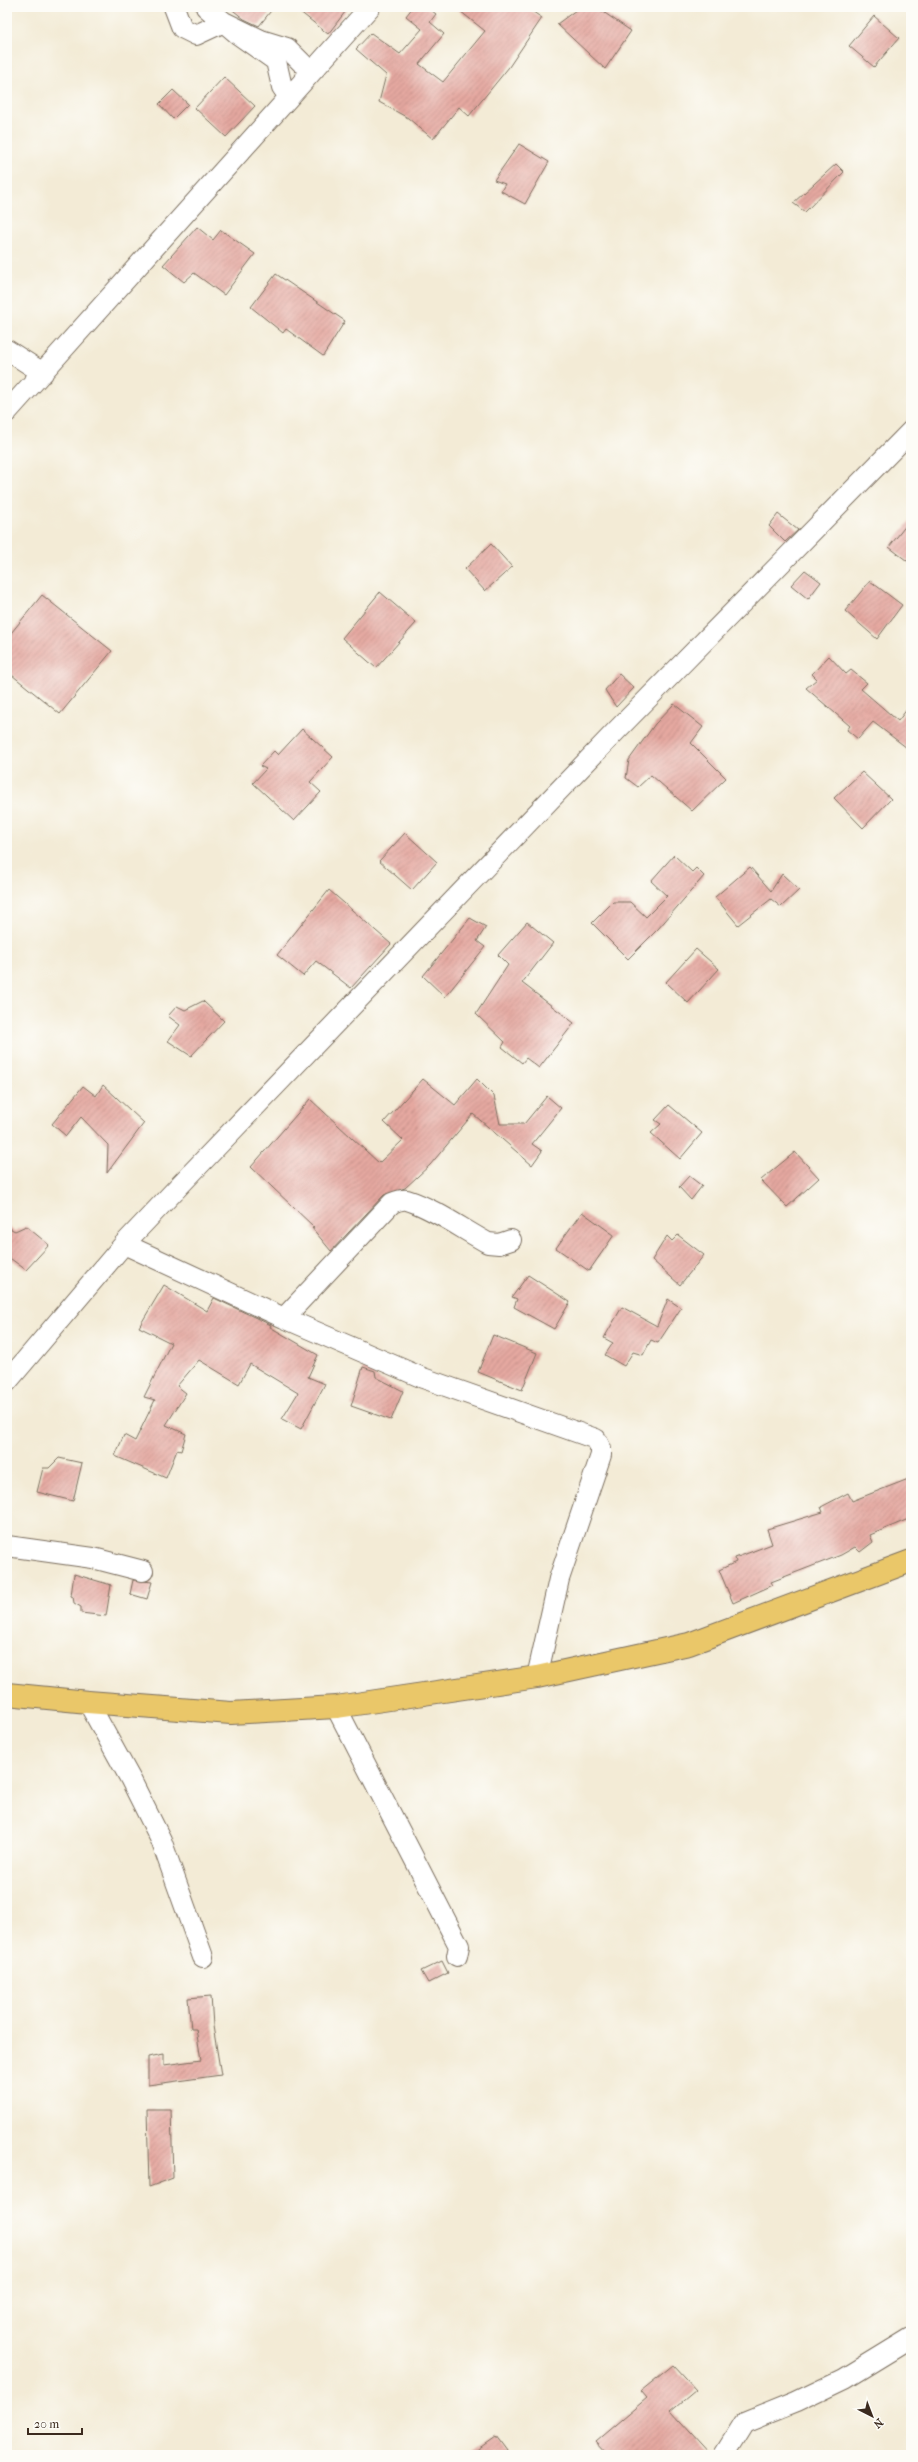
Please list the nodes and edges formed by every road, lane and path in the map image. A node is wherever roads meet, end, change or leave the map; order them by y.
1 (174, 7) edge
2 (206, 7) edge
3 (370, 7) edge
4 (224, 22) junction
5 (311, 72) junction
6 (289, 97) junction
7 (7, 350) edge
8 (43, 373) junction
9 (7, 412) edge
10 (911, 431) edge
11 (511, 1240) dead end
12 (124, 1244) junction
13 (284, 1318) junction
14 (7, 1382) edge
15 (7, 1546) edge
16 (911, 1561) edge
17 (143, 1571) dead end
18 (537, 1677) junction
19 (7, 1694) edge
20 (88, 1702) junction
21 (336, 1707) junction
22 (457, 1956) dead end
23 (203, 1957) dead end
24 (911, 2338) edge
25 (724, 2455) edge

1 - 4 street
2 - 4 street
3 - 5 street
4 - 5 street
4 - 6 street
5 - 6 street
6 - 8 street
7 - 8 street
8 - 9 street
10 - 12 street
11 - 13 street
12 - 13 street
12 - 14 street
13 - 18 street
15 - 17 street
16 - 18 main road
18 - 21 main road
19 - 20 main road
20 - 21 main road
20 - 23 street
21 - 22 street
24 - 25 street

